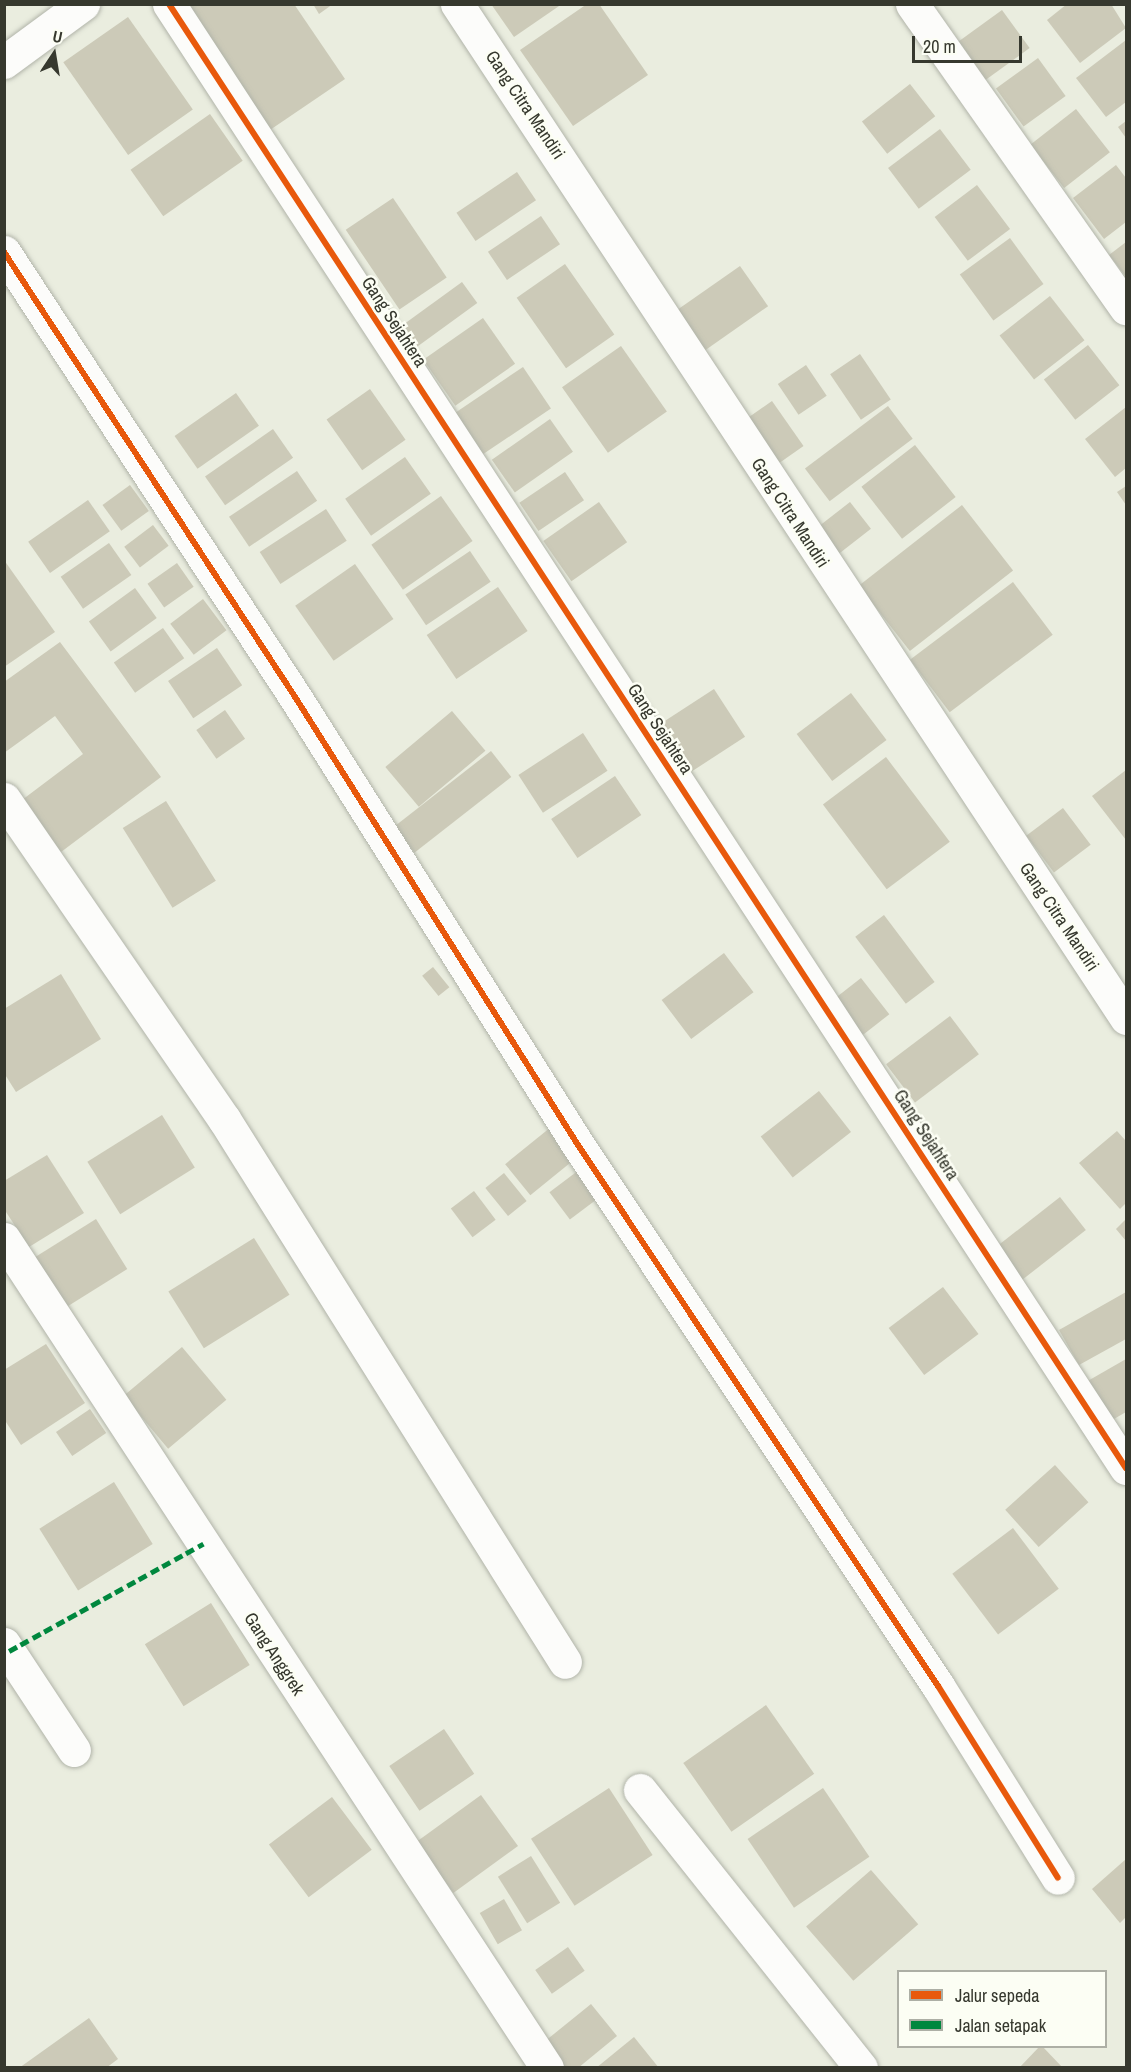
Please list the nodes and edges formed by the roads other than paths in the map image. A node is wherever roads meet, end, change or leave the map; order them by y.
1 (83, 4) edge
2 (169, 4) edge
3 (457, 4) edge
4 (912, 4) edge
5 (4, 62) edge
6 (4, 252) edge
7 (1126, 308) edge
8 (4, 799) edge
9 (1126, 1018) edge
10 (4, 1239) edge
11 (1126, 1468) edge
12 (4, 1644) edge
13 (565, 1662) dead end
14 (74, 1750) dead end
15 (640, 1790) dead end
16 (1058, 1878) dead end
17 (547, 2067) edge
18 (861, 2067) edge

1 - 5 street
2 - 11 street, Gang Sejahtera
3 - 9 street, Gang Citra Mandiri
4 - 7 street
6 - 16 street
8 - 13 street
10 - 17 street, Gang Anggrek
12 - 14 street
15 - 18 street

